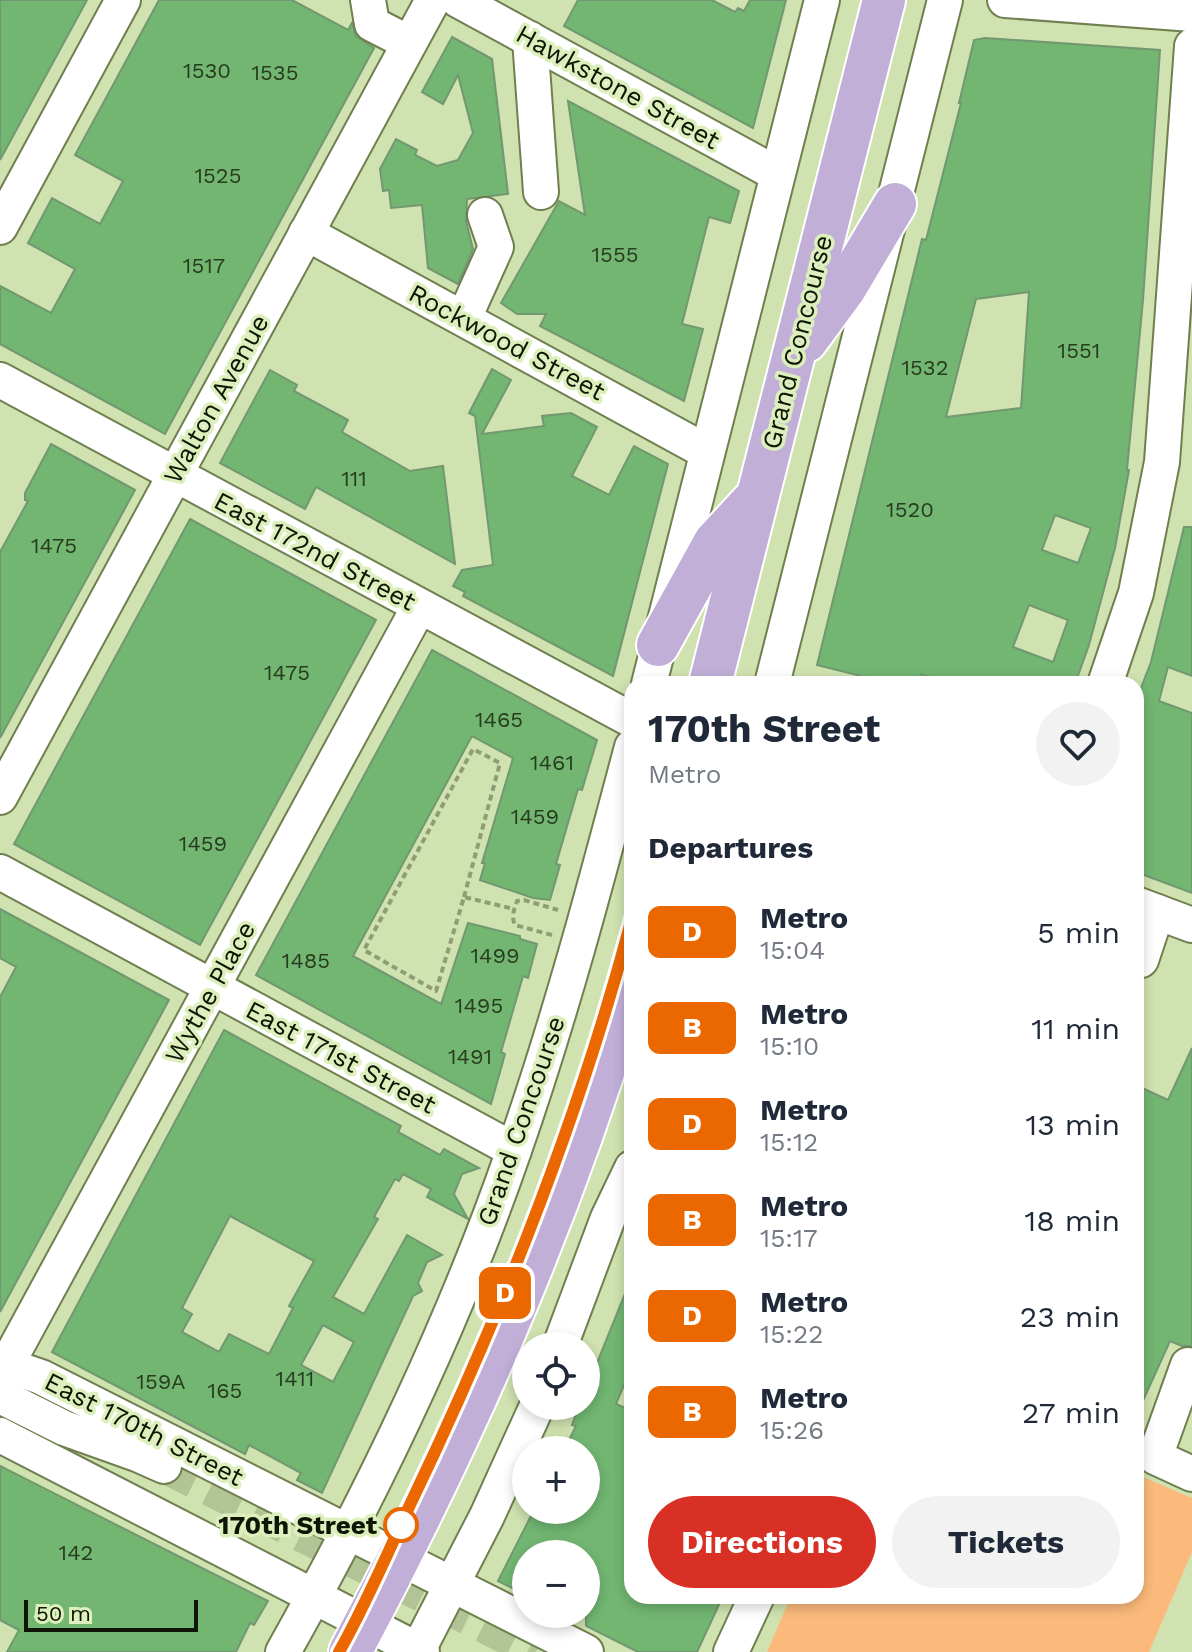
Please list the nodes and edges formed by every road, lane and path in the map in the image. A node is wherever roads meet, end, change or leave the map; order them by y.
1 (123, 0) edge
2 (368, 0) edge
3 (433, 0) edge
4 (458, 0) edge
5 (822, 0) edge
6 (884, 0) edge
7 (945, 0) edge
8 (1005, 0) edge
9 (1192, 14) edge
10 (530, 39) junction
11 (409, 43) junction
12 (1192, 46) edge
13 (777, 174) junction
14 (541, 192) dead end
15 (895, 204) junction
16 (485, 215) dead end
17 (0, 227) edge
18 (306, 233) junction
19 (464, 318) junction
20 (793, 358) junction
21 (0, 380) edge
22 (707, 452) junction
23 (175, 476) junction
24 (758, 496) junction
25 (419, 607) junction
26 (654, 665) edge
27 (712, 676) edge
28 (774, 676) edge
29 (1108, 676) edge
30 (624, 716) edge
31 (624, 777) edge
32 (0, 797) edge
33 (0, 872) edge
34 (464, 897) junction
35 (1147, 908) edge
36 (514, 909) junction
37 (562, 911) dead end
38 (1192, 925) edge
39 (1144, 934) edge
40 (554, 936) dead end
41 (213, 988) junction
42 (624, 1004) edge
43 (514, 1150) junction
44 (624, 1196) edge
45 (565, 1332) edge
46 (1192, 1366) edge
47 (2, 1375) edge
48 (531, 1420) edge
49 (0, 1435) edge
50 (1192, 1474) edge
51 (159, 1476) tunnel mouth
52 (348, 1532) junction
53 (400, 1558) junction
54 (452, 1584) junction
55 (313, 1597) junction
56 (753, 1604) edge
57 (358, 1638) edge
58 (419, 1651) edge
59 (283, 1652) edge
60 (586, 1652) edge
61 (731, 1652) edge

1 - 17 street
2 - 11 street
3 - 11 street, Walton Avenue
4 - 10 street, Hawkstone Street
5 - 13 street
6 - 20 main road, Grand Concourse
7 - 15 street
8 - 9 street
10 - 13 street, Hawkstone Street
10 - 14 street
11 - 18 street, Walton Avenue
12 - 29 street
13 - 22 street
15 - 20 main road
15 - 28 street
16 - 19 street
18 - 19 street, Rockwood Street
18 - 23 street, Walton Avenue
19 - 22 street, Rockwood Street
20 - 24 main road, Grand Concourse
21 - 23 street, East 172nd Street
22 - 26 street
23 - 25 street, East 172nd Street
23 - 32 street, Walton Avenue
24 - 26 main road
24 - 27 main road, Grand Concourse
25 - 30 street, East 172nd Street
25 - 41 street, Wythe Place
31 - 43 street, Grand Concourse
33 - 41 street, East 171st Street
34 - 34 path
34 - 36 path
35 - 38 street
35 - 39 street
36 - 37 path
36 - 40 path
41 - 43 street, East 171st Street
41 - 47 street, Wythe Place
42 - 53 main road
43 - 52 street, Grand Concourse
44 - 45 street
46 - 50 street
47 - 51 street, East 170th Street
47 - 52 street, East 170th Street
48 - 54 street
49 - 55 street
52 - 53 street, East 170th Street
52 - 55 street, Grand Concourse
53 - 54 street, East 170th Street
53 - 57 main road
54 - 58 street
54 - 60 street, East 170th Street
55 - 57 street
55 - 59 street, Grand Concourse
56 - 61 street
57 - 58 street

